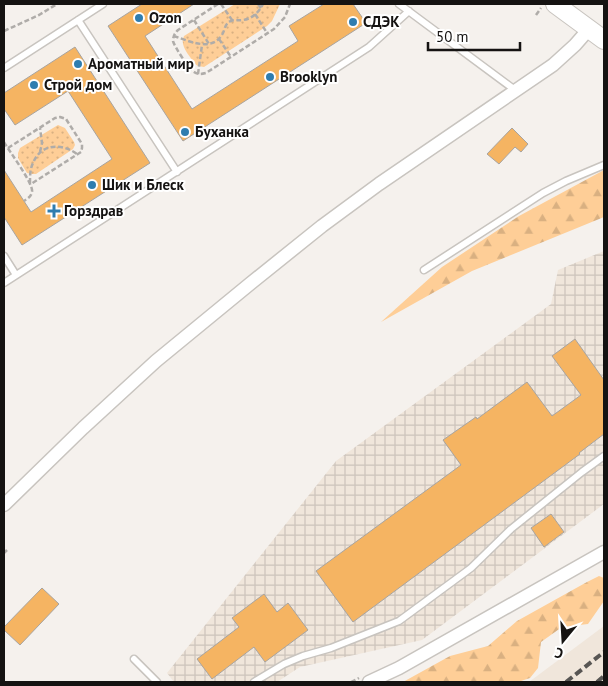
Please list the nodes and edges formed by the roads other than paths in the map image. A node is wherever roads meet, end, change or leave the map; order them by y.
1 (103, 4) edge
2 (399, 4) edge
3 (548, 6) edge
4 (409, 11) junction
5 (78, 20) junction
6 (588, 29) junction
7 (604, 40) edge
8 (4, 68) edge
9 (515, 90) junction
10 (604, 165) edge
11 (177, 172) junction
12 (4, 256) edge
13 (424, 270) dead end
14 (16, 275) junction
15 (4, 283) edge
16 (604, 456) edge
17 (4, 506) edge
18 (604, 552) edge
19 (134, 659) dead end
20 (156, 682) edge
21 (254, 682) edge
22 (369, 682) edge

1 - 5 lane
2 - 4 lane
3 - 6 main road
4 - 9 lane
4 - 11 lane
5 - 8 lane
5 - 11 lane
6 - 7 main road
6 - 9 street
9 - 17 street
10 - 13 lane
11 - 14 lane
12 - 14 lane
14 - 15 lane
16 - 21 lane
18 - 22 street
19 - 20 lane

